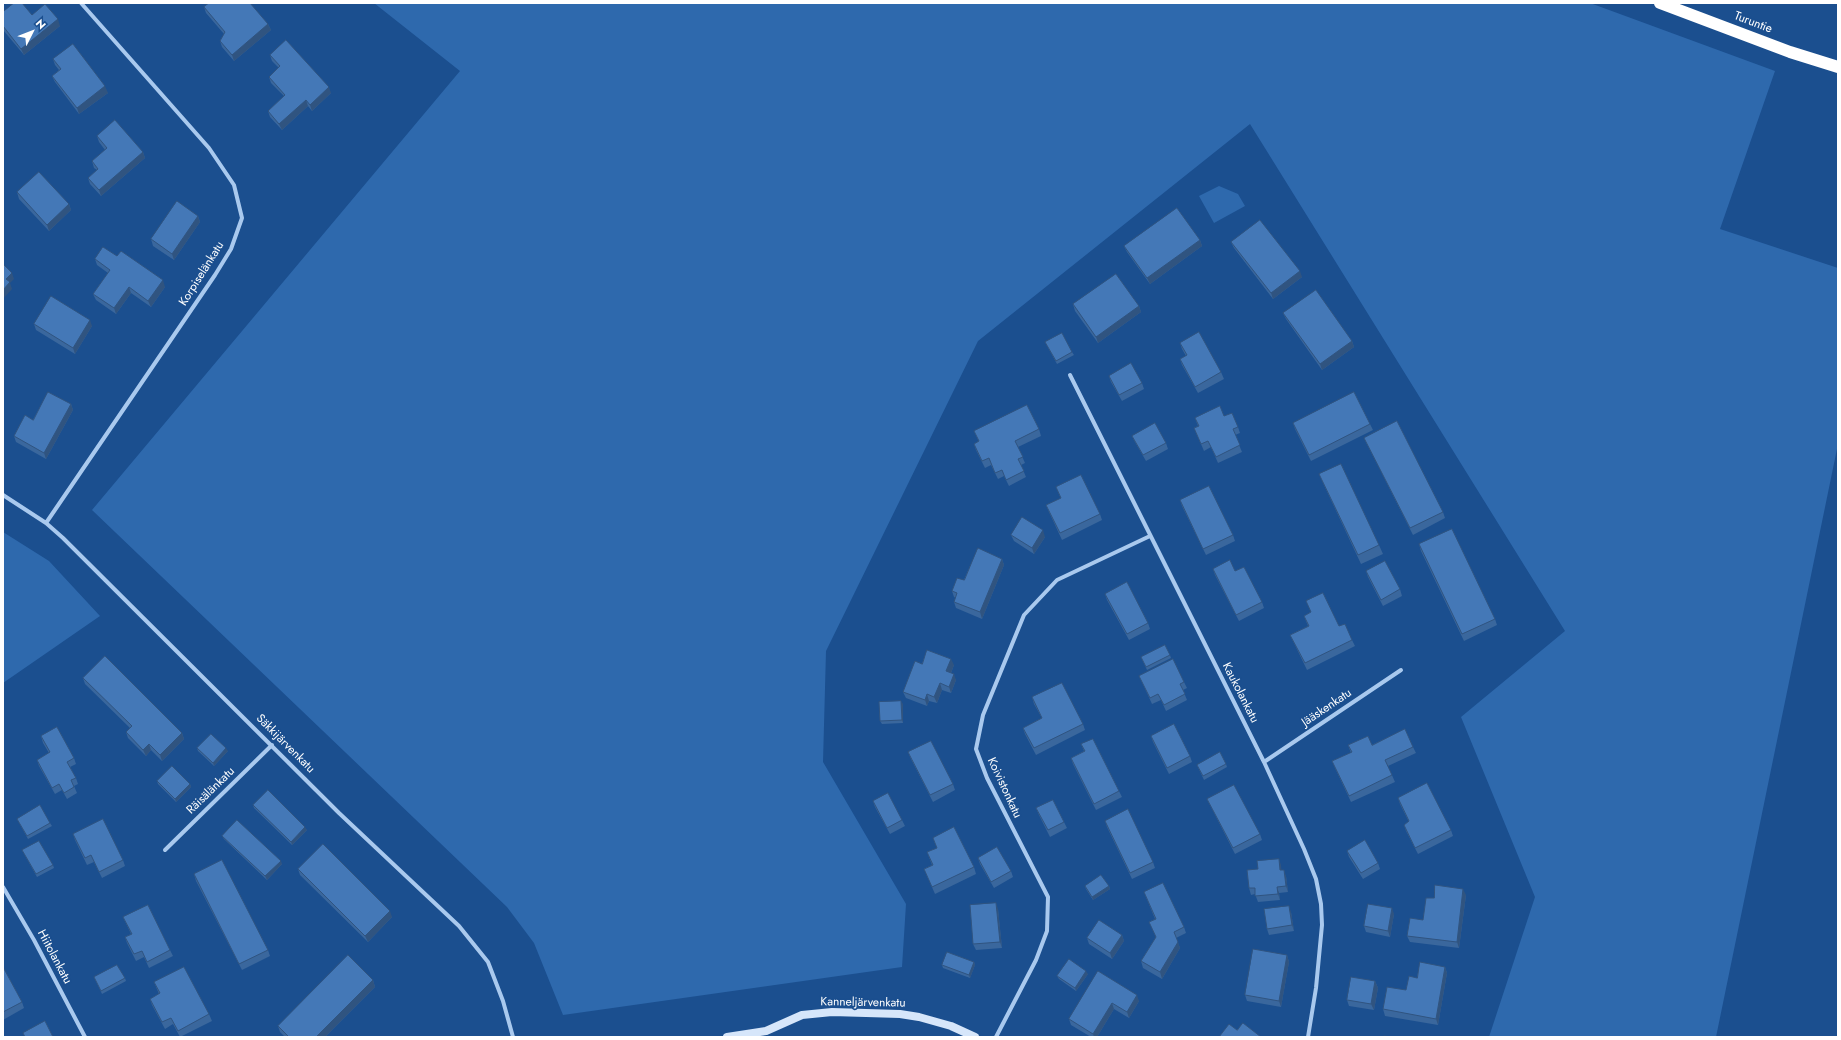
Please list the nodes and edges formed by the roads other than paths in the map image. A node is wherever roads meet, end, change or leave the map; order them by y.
1 (81, 3) edge
2 (1660, 3) edge
3 (1838, 67) edge
4 (1070, 375) dead end
5 (3, 495) edge
6 (46, 523) junction
7 (1150, 536) junction
8 (1401, 670) dead end
9 (272, 746) junction
10 (1264, 762) junction
11 (165, 850) dead end
12 (3, 887) edge
13 (767, 1034) edge
14 (85, 1037) edge
15 (513, 1037) edge
16 (727, 1037) edge
17 (975, 1037) edge
18 (996, 1037) edge
19 (1308, 1037) edge

1 - 6 street, Korpiselänkatu
2 - 3 highway, Turuntie
4 - 7 street, Kaukolankatu
5 - 6 street, Säkkijärvenkatu
6 - 9 street, Säkkijärvenkatu
7 - 10 street, Kaukolankatu
7 - 18 street, Koivistonkatu
8 - 10 street, Jääskenkatu
9 - 11 street, Räisälänkatu
9 - 15 street, Säkkijärvenkatu
10 - 19 street, Kaukolankatu
12 - 14 street, Hiitolankatu
13 - 16 street, Kanneljärvenkatu
13 - 17 street, Kanneljärvenkatu

